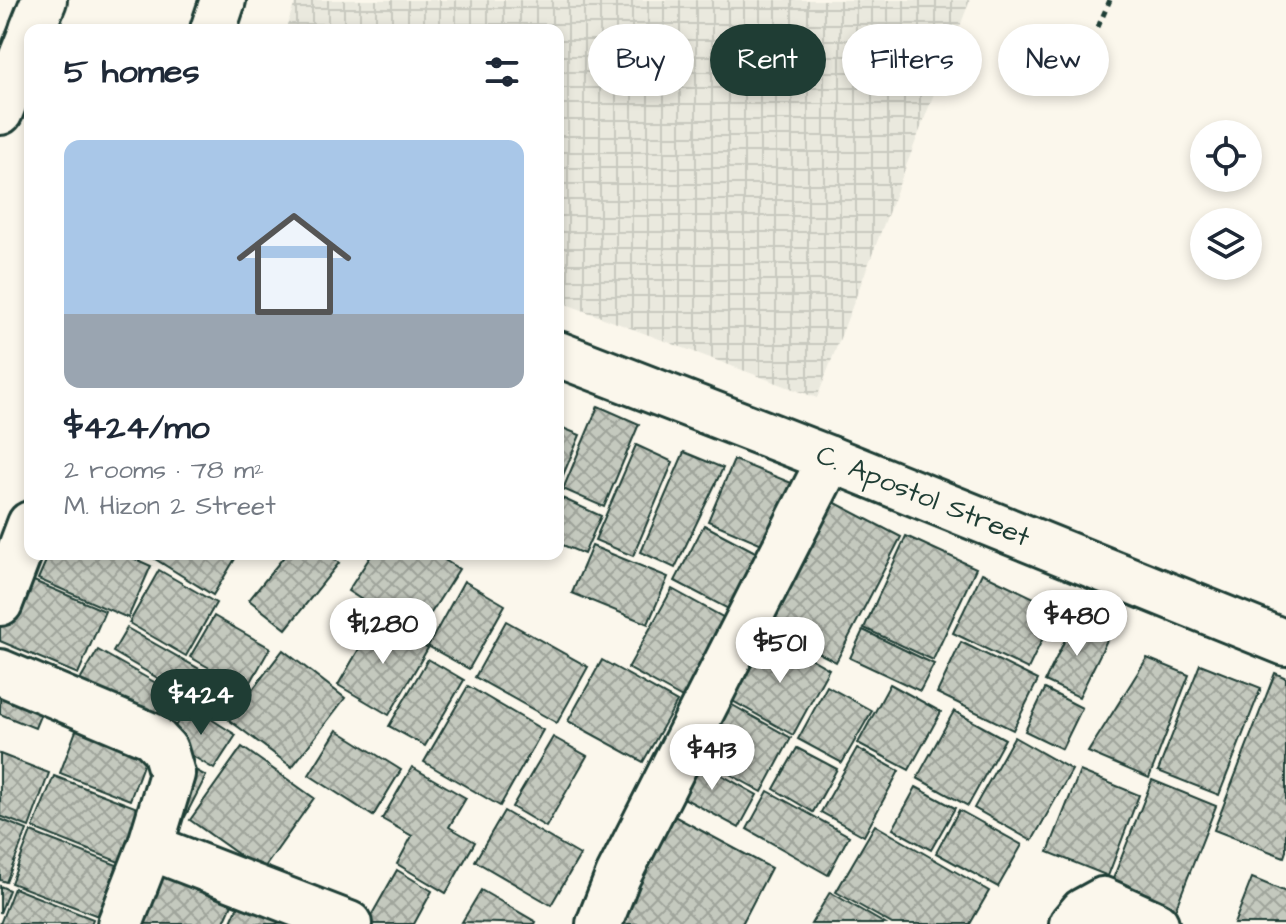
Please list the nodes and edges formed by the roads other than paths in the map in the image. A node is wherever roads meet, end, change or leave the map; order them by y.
1 (44, 0) edge
2 (223, 0) edge
3 (34, 24) edge
4 (215, 24) edge
5 (24, 51) edge
6 (0, 112) edge
7 (564, 356) edge
8 (830, 459) junction
9 (24, 540) edge
10 (0, 603) edge
11 (1286, 643) edge
12 (0, 672) edge
13 (150, 847) junction
14 (120, 924) edge
15 (349, 924) edge
16 (599, 924) edge
17 (1072, 924) edge
18 (1156, 924) edge

1 - 3 main road
2 - 4 main road
5 - 6 main road
7 - 8 main road, C. Apostol Street
8 - 11 main road, C. Apostol Street
8 - 16 main road
9 - 10 main road
12 - 13 main road
13 - 14 main road
13 - 15 main road
17 - 18 main road

